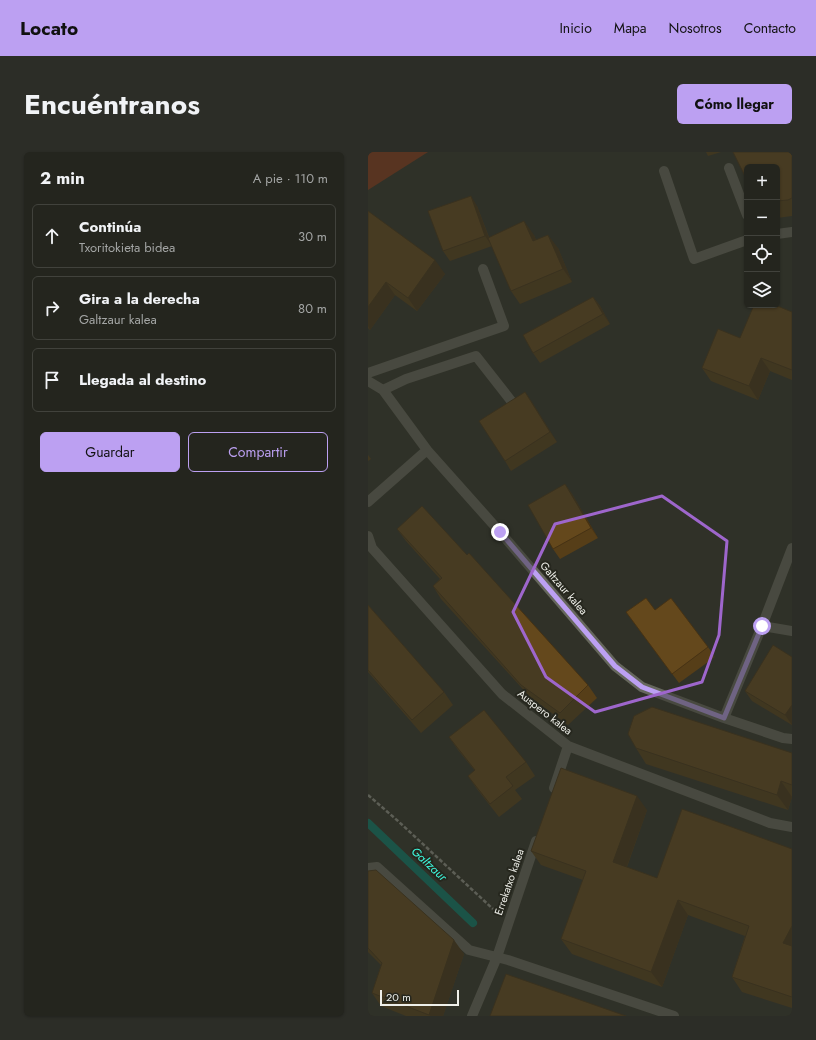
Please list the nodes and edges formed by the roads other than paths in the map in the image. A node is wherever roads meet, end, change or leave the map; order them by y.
1 (729, 168) dead end
2 (664, 171) dead end
3 (744, 207) edge
4 (792, 232) edge
5 (780, 234) edge
6 (744, 241) edge
7 (483, 269) dead end
8 (368, 373) edge
9 (368, 381) edge
10 (383, 390) junction
11 (512, 402) edge
12 (427, 450) junction
13 (368, 502) edge
14 (368, 536) edge
15 (792, 548) edge
16 (762, 626) junction
17 (792, 631) edge
18 (724, 718) junction
19 (792, 739) edge
20 (568, 746) junction
21 (550, 797) edge
22 (792, 827) edge
23 (538, 834) edge
24 (368, 868) edge
25 (497, 957) junction
26 (472, 1016) edge
27 (674, 1016) edge

1 - 3 street
2 - 6 street
4 - 5 street
7 - 8 street
9 - 10 street, Galtzaur kalea
10 - 11 street
10 - 12 street, Galtzaur kalea
12 - 13 street
12 - 18 street, Galtzaur kalea
14 - 20 street, Auspero kalea
15 - 16 street
16 - 17 street
16 - 18 street
18 - 19 street, Galtzaur kalea
20 - 21 street
20 - 22 street, Auspero kalea
23 - 25 street, Errekatxo kalea
24 - 25 street
25 - 26 street, Errekatxo kalea
25 - 27 street

